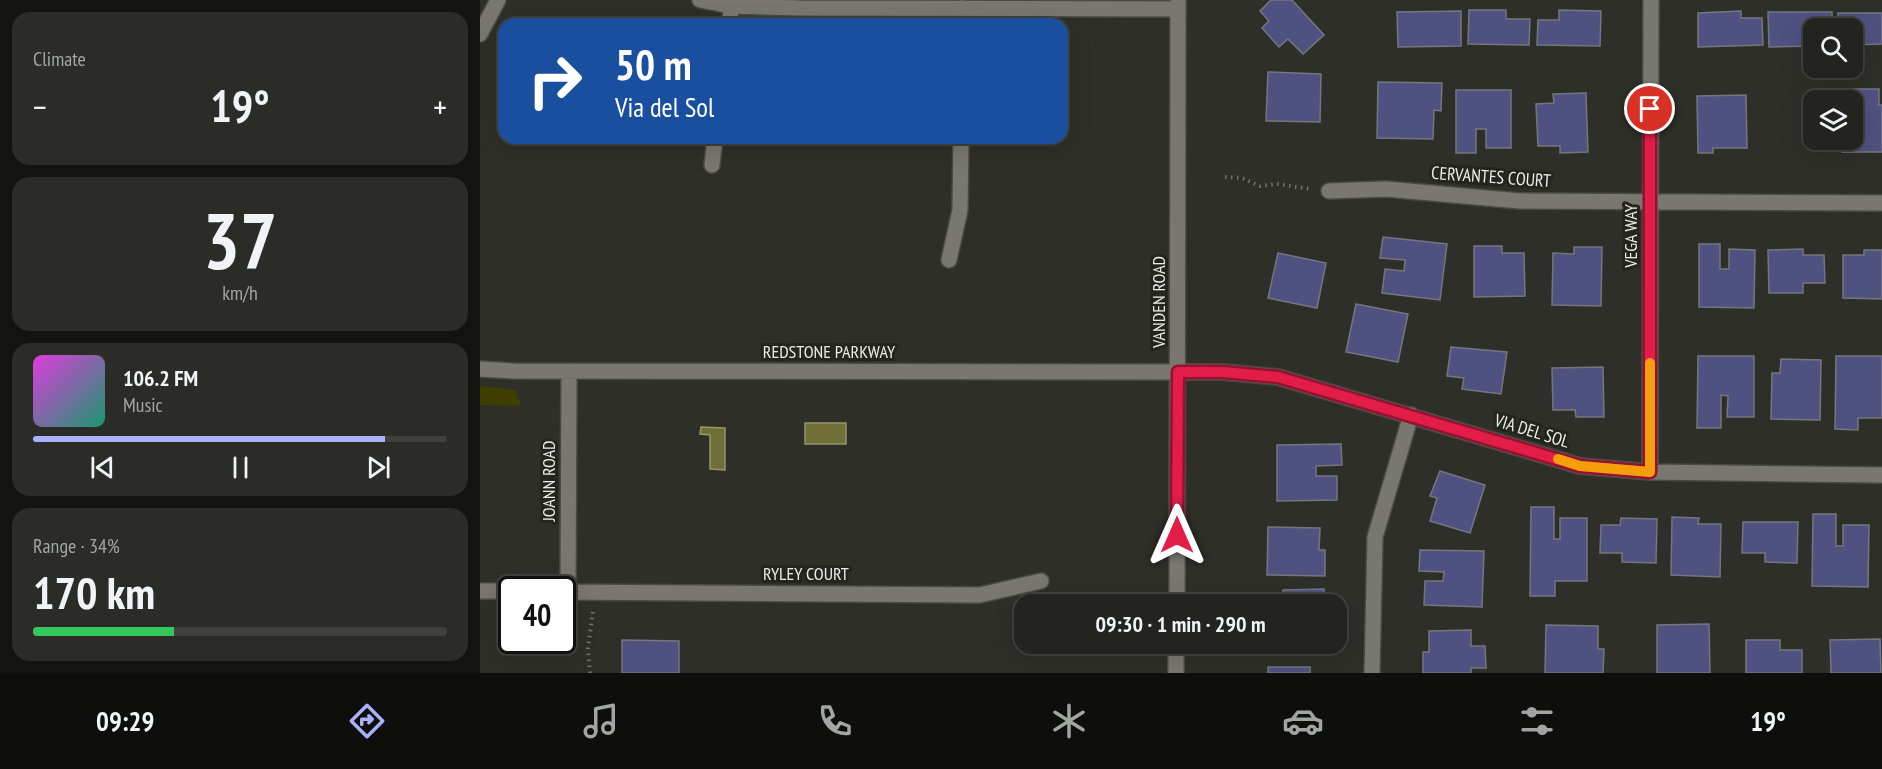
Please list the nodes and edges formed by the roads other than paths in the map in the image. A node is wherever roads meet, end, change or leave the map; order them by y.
1 (498, 0) edge
2 (700, 0) edge
3 (1651, 0) edge
4 (1178, 4) edge
5 (731, 6) junction
6 (962, 8) junction
7 (730, 18) edge
8 (962, 18) edge
9 (480, 34) edge
10 (715, 144) edge
11 (961, 144) edge
12 (712, 165) dead end
13 (1329, 191) road end
14 (1650, 201) junction
15 (1882, 202) edge
16 (949, 260) dead end
17 (480, 369) edge
18 (569, 371) junction
19 (1178, 372) junction
20 (1411, 415) junction
21 (1650, 472) junction
22 (1882, 474) edge
23 (565, 576) edge
24 (1041, 581) dead end
25 (480, 591) edge
26 (498, 591) edge
27 (576, 592) edge
28 (1177, 594) edge
29 (1176, 654) edge
30 (1176, 673) edge
31 (1372, 673) edge

1 - 9 street
2 - 5 street
3 - 14 street, VEGA WAY
4 - 6 street
4 - 19 street, VANDEN ROAD
5 - 6 street
5 - 7 street
6 - 8 street
10 - 12 street
11 - 16 street
13 - 14 street, CERVANTES COURT
14 - 15 street
14 - 21 street, VEGA WAY
17 - 18 street, REDSTONE PARKWAY
18 - 19 street, REDSTONE PARKWAY
18 - 23 street, JOANN ROAD
19 - 20 street, VIA DEL SOL
19 - 28 street, VANDEN ROAD
20 - 21 street, VIA DEL SOL
20 - 31 street
21 - 22 street, VIA DEL SOL
24 - 27 street, RYLEY COURT
25 - 26 street
29 - 30 street

